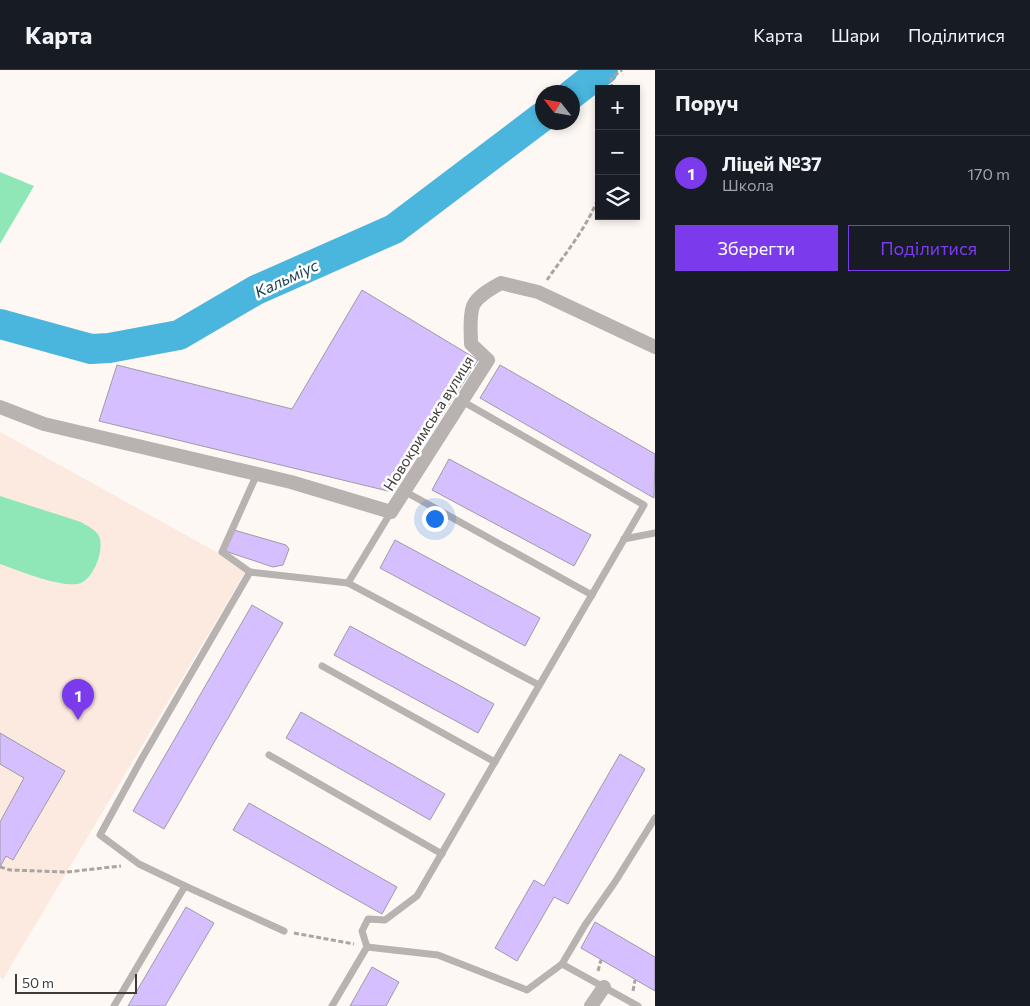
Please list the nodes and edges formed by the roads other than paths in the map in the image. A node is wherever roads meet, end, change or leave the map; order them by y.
1 (655, 347) edge
2 (462, 401) junction
3 (0, 407) edge
4 (257, 474) junction
5 (404, 491) junction
6 (391, 512) junction
7 (655, 533) edge
8 (624, 539) junction
9 (250, 572) junction
10 (348, 583) junction
11 (592, 595) junction
12 (322, 666) dead end
13 (540, 685) junction
14 (269, 755) dead end
15 (496, 762) junction
16 (655, 818) edge
17 (442, 854) junction
18 (185, 886) junction
19 (284, 931) road end
20 (367, 947) junction
21 (562, 964) junction
22 (604, 986) junction
23 (114, 1006) edge
24 (332, 1006) edge
25 (591, 1006) edge
26 (638, 1006) edge

1 - 2 street, Новокримська вулиця
2 - 5 street, Новокримська вулиця
2 - 8 lane
3 - 4 street, Новокримська вулиця
4 - 6 street, Новокримська вулиця
4 - 9 lane
5 - 6 street, Новокримська вулиця
5 - 11 lane
6 - 10 lane
7 - 8 lane
8 - 11 lane
9 - 10 lane
9 - 18 lane
10 - 13 lane
11 - 13 lane
12 - 15 lane
13 - 15 lane
14 - 17 lane
15 - 17 lane
16 - 21 lane
17 - 20 lane
18 - 19 lane
18 - 23 lane
20 - 21 lane
20 - 24 lane
21 - 22 lane
22 - 25 street
22 - 26 lane

